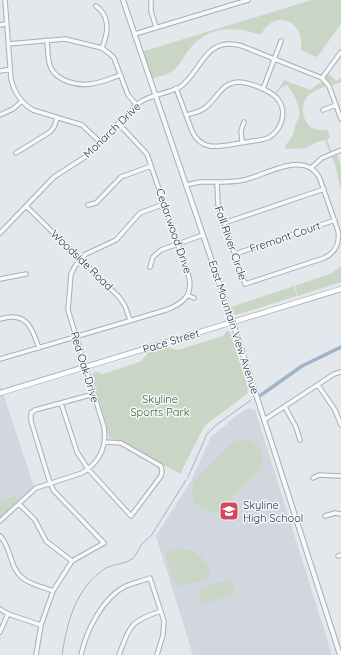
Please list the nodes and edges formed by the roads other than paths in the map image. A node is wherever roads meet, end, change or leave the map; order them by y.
1 (5, 0) edge
2 (124, 0) edge
3 (151, 0) edge
4 (248, 0) edge
5 (96, 6) dead end
6 (6, 24) junction
7 (0, 25) edge
8 (156, 28) junction
9 (135, 34) junction
10 (47, 40) junction
11 (281, 41) dead end
12 (8, 44) junction
13 (102, 48) junction
14 (341, 52) edge
15 (275, 58) junction
16 (10, 70) junction
17 (0, 71) edge
18 (121, 75) junction
19 (322, 78) junction
20 (176, 88) junction
21 (263, 89) junction
22 (156, 95) junction
23 (22, 101) junction
24 (137, 105) junction
25 (336, 105) junction
26 (323, 110) dead end
27 (0, 114) edge
28 (186, 115) junction
29 (57, 118) junction
30 (341, 119) edge
31 (244, 122) dead end
32 (119, 124) junction
33 (100, 142) junction
34 (242, 142) junction
35 (341, 150) edge
36 (16, 153) dead end
37 (151, 166) junction
38 (311, 168) junction
39 (217, 183) junction
40 (186, 185) junction
41 (324, 189) junction
42 (164, 204) junction
43 (88, 205) dead end
44 (26, 206) junction
45 (335, 220) junction
46 (224, 223) junction
47 (0, 233) edge
48 (203, 235) junction
49 (178, 244) junction
50 (235, 254) junction
51 (81, 259) junction
52 (150, 267) dead end
53 (26, 274) dead end
54 (0, 279) edge
55 (341, 289) edge
56 (187, 295) junction
57 (194, 298) dead end
58 (0, 320) edge
59 (130, 320) junction
60 (233, 322) junction
61 (76, 337) junction
62 (39, 348) junction
63 (0, 359) edge
64 (86, 367) junction
65 (341, 372) edge
66 (318, 385) junction
67 (0, 393) edge
68 (94, 394) junction
69 (61, 403) junction
70 (285, 407) junction
71 (264, 420) junction
72 (341, 425) edge
73 (300, 440) dead end
74 (105, 442) junction
75 (88, 469) junction
76 (341, 476) edge
77 (313, 478) dead end
78 (50, 483) junction
79 (19, 504) junction
80 (341, 514) edge
81 (325, 516) dead end
82 (0, 522) edge
83 (0, 536) edge
84 (72, 561) junction
85 (53, 591) junction
86 (0, 610) edge
87 (161, 611) junction
88 (8, 614) junction
89 (41, 626) junction
90 (0, 632) edge
91 (36, 655) edge
92 (81, 655) edge
93 (119, 655) edge
94 (157, 655) edge
95 (340, 655) edge

1 - 6 street
2 - 9 street, East Mountain View Avenue
3 - 8 street
4 - 8 street
5 - 13 street
6 - 7 street
6 - 12 street
8 - 9 street
9 - 22 street, East Mountain View Avenue
10 - 12 street
10 - 13 street
10 - 18 street
11 - 15 street
12 - 16 street
13 - 18 street
14 - 19 street
15 - 19 street, Monarch Drive
15 - 20 street, Monarch Drive
15 - 21 street
16 - 17 street
16 - 23 street
18 - 24 street
19 - 25 street
20 - 22 street, Monarch Drive
20 - 28 street
21 - 28 street
21 - 34 street
22 - 24 street, Monarch Drive
22 - 40 street, East Mountain View Avenue
23 - 27 street
23 - 29 street
24 - 32 street, Monarch Drive
25 - 26 street
25 - 30 street
28 - 34 street
29 - 33 street
29 - 36 street
31 - 34 street
32 - 33 street, Monarch Drive
32 - 37 street, Cedarwood Drive
33 - 44 street, Monarch Drive
35 - 38 street
37 - 42 street, Cedarwood Drive
37 - 43 street
38 - 39 street
38 - 41 street, Fall River Circle
39 - 40 street
39 - 46 street, Fall River Circle
40 - 48 street, East Mountain View Avenue
41 - 45 street, Fall River Circle
41 - 46 street
42 - 49 street, Cedarwood Drive
42 - 51 street, Red Oak Drive
44 - 47 street, Monarch Drive
44 - 51 street, Woodside Road
45 - 50 street, Fremont Court
45 - 50 street, Fall River Circle
46 - 50 street, Fall River Circle
48 - 49 street
48 - 60 street, East Mountain View Avenue
49 - 52 street
49 - 56 street, Cedarwood Drive
51 - 59 street, Woodside Road
51 - 61 street, Red Oak Drive
53 - 54 street
55 - 60 main road, Pace Street
56 - 57 street
56 - 59 street
58 - 62 street
59 - 61 street
60 - 64 main road, Pace Street
60 - 71 street, East Mountain View Avenue
61 - 62 street
61 - 64 street, Red Oak Drive
62 - 63 street
64 - 67 main road, Pace Street
64 - 68 street, Red Oak Drive
65 - 66 street
66 - 70 street
66 - 72 street
68 - 69 street
68 - 74 street, Red Oak Drive
69 - 75 street
69 - 78 street
70 - 71 street
70 - 73 street
71 - 95 street, East Mountain View Avenue
74 - 75 street, Red Oak Drive
74 - 75 street
75 - 78 street, Red Oak Drive
76 - 77 street
78 - 79 street, Red Oak Drive
78 - 84 street
79 - 82 street, Red Oak Drive
79 - 84 street
80 - 81 street
83 - 85 street
84 - 85 street
85 - 89 street
86 - 88 street
87 - 92 street
87 - 93 street
87 - 94 street
88 - 89 street
88 - 90 street
89 - 91 street

